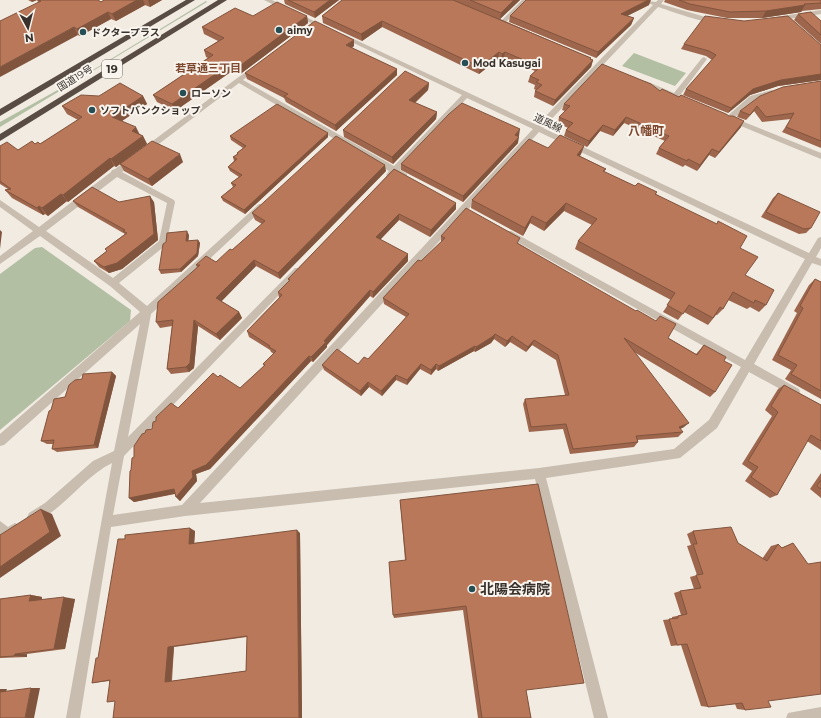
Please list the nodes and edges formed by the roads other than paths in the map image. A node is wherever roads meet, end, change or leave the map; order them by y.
1 (191, 0) edge
2 (224, 0) edge
3 (267, 0) edge
4 (526, 0) edge
5 (643, 0) edge
6 (659, 2) edge
7 (821, 12) edge
8 (325, 16) edge
9 (771, 19) edge
10 (721, 22) edge
11 (315, 23) junction
12 (501, 24) edge
13 (306, 30) edge
14 (704, 59) edge
15 (263, 62) edge
16 (410, 68) junction
17 (403, 75) edge
18 (634, 79) edge
19 (238, 80) junction
20 (778, 89) edge
21 (466, 96) junction
22 (0, 113) edge
23 (538, 129) junction
24 (0, 138) edge
25 (821, 156) edge
26 (395, 171) junction
27 (115, 172) junction
28 (384, 182) edge
29 (415, 182) edge
30 (268, 200) edge
31 (0, 203) edge
32 (498, 228) edge
33 (40, 232) junction
34 (821, 240) edge
35 (816, 260) edge
36 (0, 261) edge
37 (306, 261) edge
38 (113, 283) junction
39 (147, 312) junction
40 (748, 366) junction
41 (801, 395) edge
42 (0, 441) edge
43 (119, 454) junction
44 (539, 472) junction
45 (185, 510) junction
46 (106, 522) junction
47 (0, 527) edge
48 (821, 714) edge
49 (73, 718) edge
50 (601, 718) edge
51 (793, 718) edge

1 - 22 highway, 国道19号 / 19
2 - 24 highway, 国道19号 / 19
3 - 11 street, 道風線
4 - 12 street
5 - 6 street
6 - 10 street
6 - 23 street
7 - 9 street
8 - 11 street
11 - 13 street
11 - 16 street, 道風線
14 - 18 street
15 - 19 street
16 - 17 street
16 - 21 street, 道風線
19 - 26 street
19 - 27 street
20 - 25 street
21 - 23 street, 道風線
21 - 26 street
23 - 35 street, 道風線
23 - 45 street
26 - 28 street
26 - 29 street
27 - 33 street
27 - 38 street
30 - 39 street
31 - 33 street
32 - 40 street
33 - 36 street
33 - 38 street
34 - 35 street
35 - 40 street
37 - 43 street
38 - 39 street
39 - 42 street
39 - 43 street
40 - 41 street
40 - 44 street
43 - 46 street
43 - 47 street
44 - 45 street
44 - 50 street
45 - 46 street
46 - 49 street
48 - 51 street

